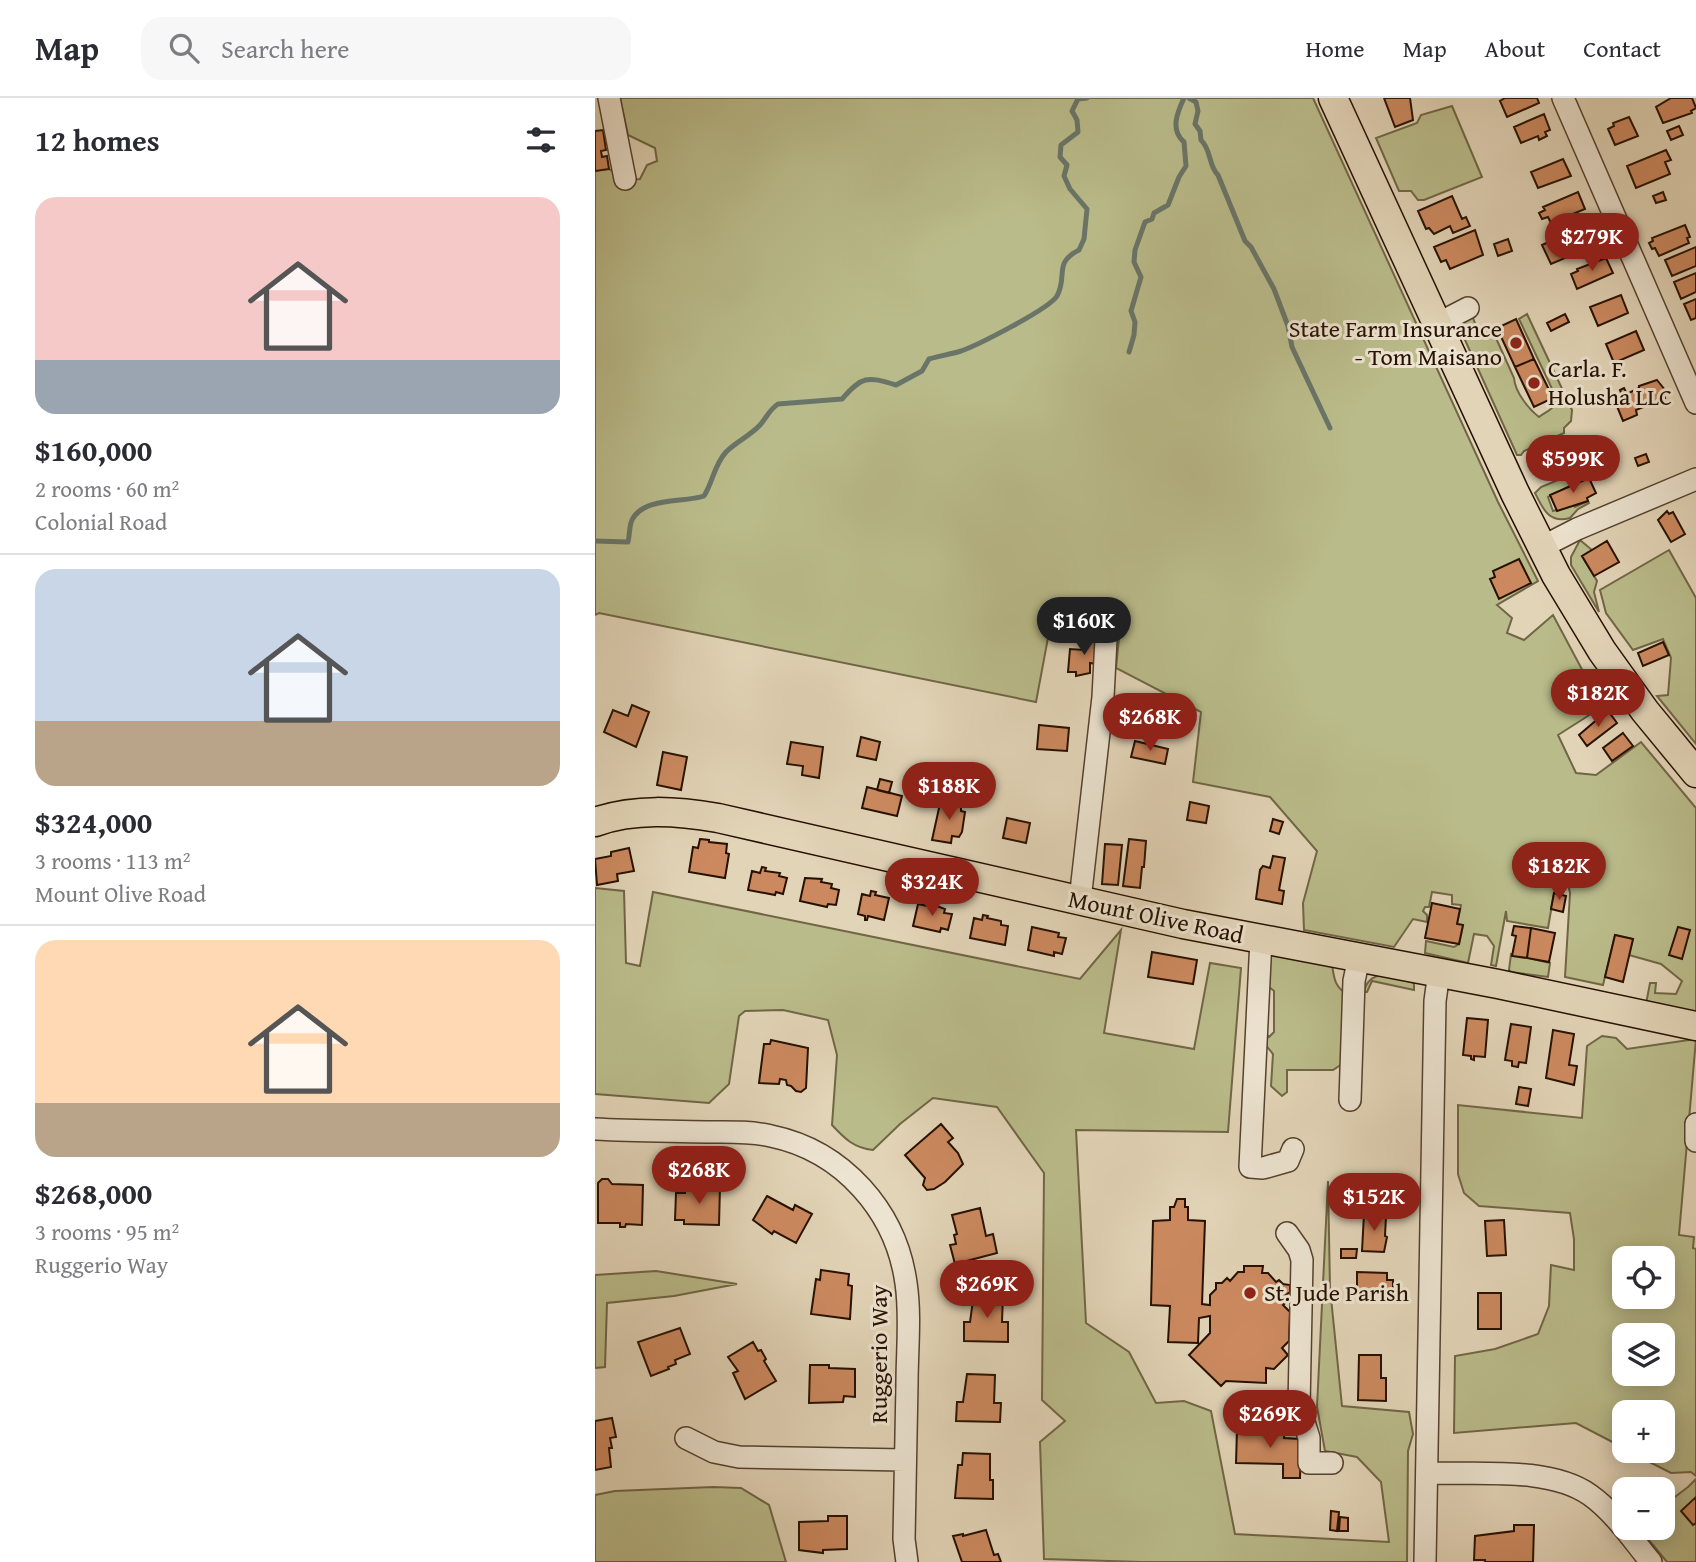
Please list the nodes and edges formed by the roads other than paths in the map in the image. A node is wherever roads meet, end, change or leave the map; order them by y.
1 (609, 98) edge
2 (1333, 98) edge
3 (1563, 98) edge
4 (625, 179) dead end
5 (1468, 308) dead end
6 (1437, 324) junction
7 (1696, 402) edge
8 (1696, 479) edge
9 (1542, 547) junction
10 (1107, 639) dead end
11 (1696, 773) edge
12 (602, 815) edge
13 (1080, 900) junction
14 (1261, 939) junction
15 (1359, 957) junction
16 (1439, 972) junction
17 (1696, 1026) edge
18 (1350, 1100) dead end
19 (1696, 1124) edge
20 (595, 1129) edge
21 (1696, 1141) edge
22 (1293, 1149) dead end
23 (1287, 1233) dead end
24 (686, 1438) dead end
25 (905, 1460) junction
26 (1332, 1463) dead end
27 (1427, 1473) junction
28 (907, 1562) edge
29 (1425, 1562) edge
30 (1651, 1562) edge

1 - 4 street
2 - 6 main road
3 - 7 street
5 - 6 street
6 - 9 main road
8 - 9 street
9 - 11 main road
10 - 13 street
12 - 13 main road, Mount Olive Road
13 - 14 main road, Mount Olive Road
14 - 15 main road, Mount Olive Road
14 - 22 street
15 - 16 main road, Mount Olive Road
15 - 18 street
16 - 17 main road, Mount Olive Road
16 - 27 street
19 - 21 street
20 - 25 street, Ruggerio Way
23 - 26 street
24 - 25 street
25 - 28 street, Ruggerio Way
27 - 29 street
27 - 30 street

